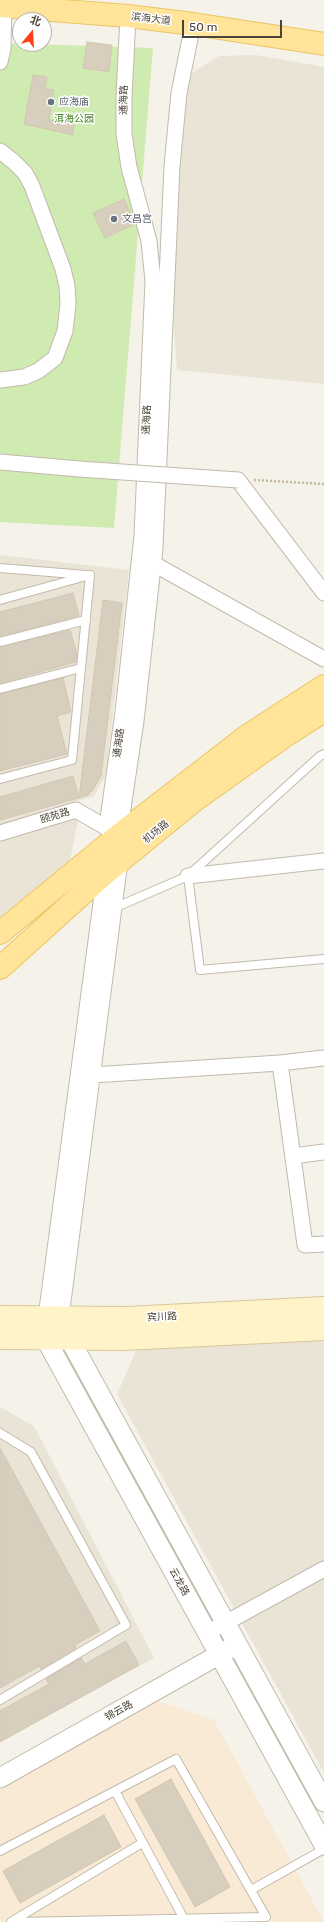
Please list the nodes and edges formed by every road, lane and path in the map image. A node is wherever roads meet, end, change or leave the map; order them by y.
1 (2, 6) edge
2 (128, 16) junction
3 (193, 24) junction
4 (324, 44) edge
5 (0, 62) edge
6 (0, 151) edge
7 (0, 380) edge
8 (0, 462) edge
9 (238, 480) junction
10 (324, 484) edge
11 (140, 556) junction
12 (153, 564) junction
13 (0, 568) edge
14 (90, 575) junction
15 (324, 593) edge
16 (0, 600) edge
17 (86, 620) junction
18 (0, 642) edge
19 (324, 660) edge
20 (81, 668) junction
21 (324, 686) edge
22 (0, 689) edge
23 (324, 711) edge
24 (324, 754) edge
25 (0, 779) edge
26 (113, 831) junction
27 (0, 833) edge
28 (324, 861) edge
29 (112, 867) junction
30 (188, 876) junction
31 (114, 908) junction
32 (0, 933) edge
33 (324, 959) edge
34 (0, 968) edge
35 (324, 1058) edge
36 (280, 1063) junction
37 (92, 1075) junction
38 (324, 1152) edge
39 (293, 1156) junction
40 (324, 1244) edge
41 (324, 1308) edge
42 (0, 1317) edge
43 (51, 1324) junction
44 (324, 1329) edge
45 (0, 1338) edge
46 (69, 1338) junction
47 (0, 1433) edge
48 (324, 1569) edge
49 (225, 1623) junction
50 (207, 1633) junction
51 (238, 1645) junction
52 (219, 1655) junction
53 (0, 1700) edge
54 (0, 1778) edge
55 (115, 1791) junction
56 (324, 1802) edge
57 (142, 1843) junction
58 (324, 1845) edge
59 (324, 1849) edge
60 (0, 1851) edge
61 (251, 1890) junction
62 (184, 1918) junction
63 (11, 1922) edge
64 (18, 1922) edge

1 - 2 main road, 滨海大道
1 - 5 street
2 - 3 main road, 滨海大道
2 - 11 street, 通海路
3 - 4 main road, 滨海大道
3 - 12 street, 通海路
6 - 7 street
8 - 9 street, bridge
9 - 10 path
9 - 15 street
11 - 12 street
11 - 26 street, 通海路
12 - 19 street
12 - 26 street, 通海路
13 - 14 lane
14 - 16 lane
14 - 17 lane
17 - 18 lane
17 - 20 lane
20 - 22 lane
20 - 25 lane
21 - 26 main road, 机场路
23 - 29 main road, 机场路
24 - 30 lane
26 - 27 street, 颐苑路
26 - 32 main road, 机场路
28 - 30 street
29 - 31 street
29 - 34 main road, 机场路
29 - 43 street
30 - 31 lane
30 - 33 lane
31 - 37 street
35 - 36 street
36 - 37 street
36 - 39 street
37 - 43 street
38 - 39 street
39 - 40 street
41 - 43 main road, 宾川路
42 - 43 main road, 宾川路
43 - 45 main road, 宾川路
43 - 46 main road, 宾川路
43 - 50 street, 云龙路
44 - 46 main road, 宾川路
46 - 49 street, 云龙路
47 - 53 lane
48 - 49 street
49 - 50 street
49 - 51 street, 云龙路
50 - 52 street, 云龙路
51 - 52 street, 锦云路
51 - 56 street, 云龙路
52 - 54 street, 锦云路
52 - 58 street, 云龙路
55 - 57 lane
55 - 60 lane
55 - 61 lane
57 - 62 lane
57 - 63 lane
59 - 61 lane
61 - 62 lane
62 - 64 lane

